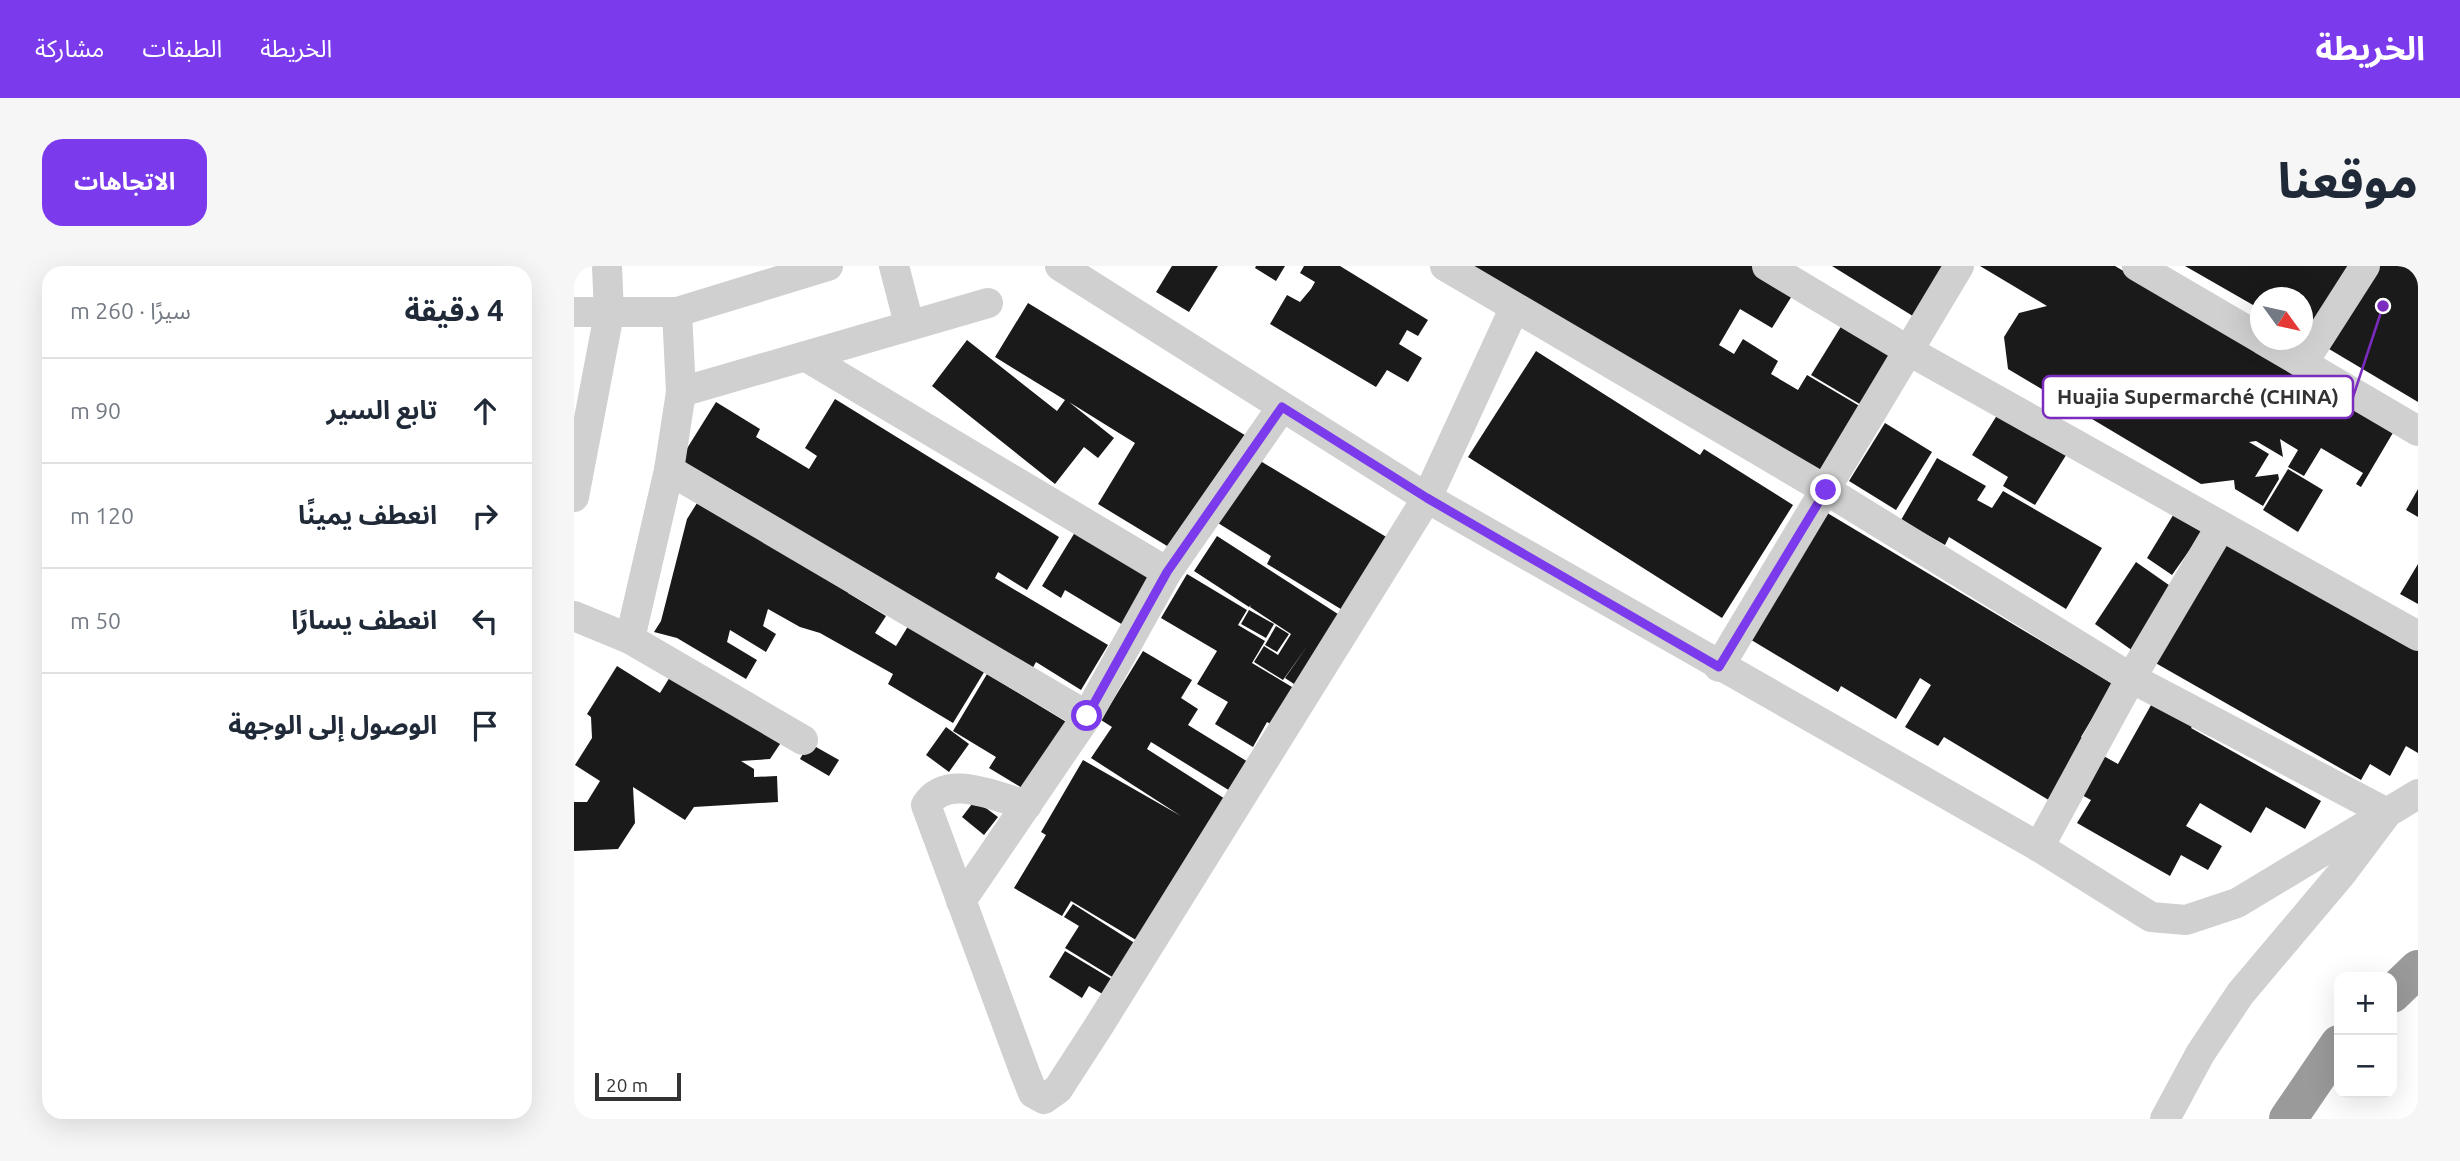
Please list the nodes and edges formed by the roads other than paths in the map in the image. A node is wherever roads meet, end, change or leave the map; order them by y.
1 (607, 266) edge
2 (828, 266) edge
3 (894, 266) edge
4 (1060, 266) edge
5 (1445, 266) edge
6 (1767, 266) edge
7 (1959, 266) edge
8 (2137, 266) edge
9 (2364, 266) edge
10 (757, 276) edge
11 (989, 303) dead end
12 (1514, 309) junction
13 (574, 312) edge
14 (677, 312) junction
15 (609, 314) junction
16 (909, 324) junction
17 (2250, 332) edge
18 (2281, 350) edge
19 (1909, 351) junction
20 (805, 356) junction
21 (2304, 363) junction
22 (681, 392) junction
23 (1282, 407) junction
24 (2418, 431) edge
25 (669, 470) junction
26 (1826, 490) junction
27 (574, 497) edge
28 (1427, 498) junction
29 (2221, 526) junction
30 (1167, 572) junction
31 (574, 616) edge
32 (2418, 636) edge
33 (630, 639) junction
34 (1719, 667) junction
35 (2131, 678) junction
36 (1087, 716) junction
37 (803, 740) dead end
38 (2418, 794) edge
39 (1027, 804) junction
40 (2387, 813) junction
41 (2039, 847) junction
42 (961, 901) junction
43 (2418, 969) edge
44 (2397, 989) edge
45 (2334, 1051) edge
46 (2165, 1119) edge
47 (2288, 1119) edge

1 - 15 street
2 - 10 street
3 - 16 street
4 - 23 street
5 - 12 street
6 - 19 street
7 - 19 street
8 - 17 street
9 - 21 street
10 - 14 street
11 - 16 street
12 - 26 street
12 - 28 street
13 - 15 street
14 - 15 street
14 - 22 street
15 - 27 street
16 - 20 street
18 - 21 street
19 - 26 street
19 - 29 street
20 - 22 street
20 - 30 street
21 - 24 street
22 - 25 street
23 - 28 street
23 - 30 street
25 - 33 street
25 - 36 street
26 - 34 street
26 - 35 street
28 - 34 street
28 - 42 street
29 - 32 street
29 - 35 street
30 - 36 street
31 - 33 street
33 - 37 street
34 - 41 street
35 - 40 street
35 - 41 street
36 - 39 street
38 - 40 street
39 - 42 street
39 - 42 street
40 - 41 street
40 - 46 street
43 - 44 highway
45 - 47 highway

